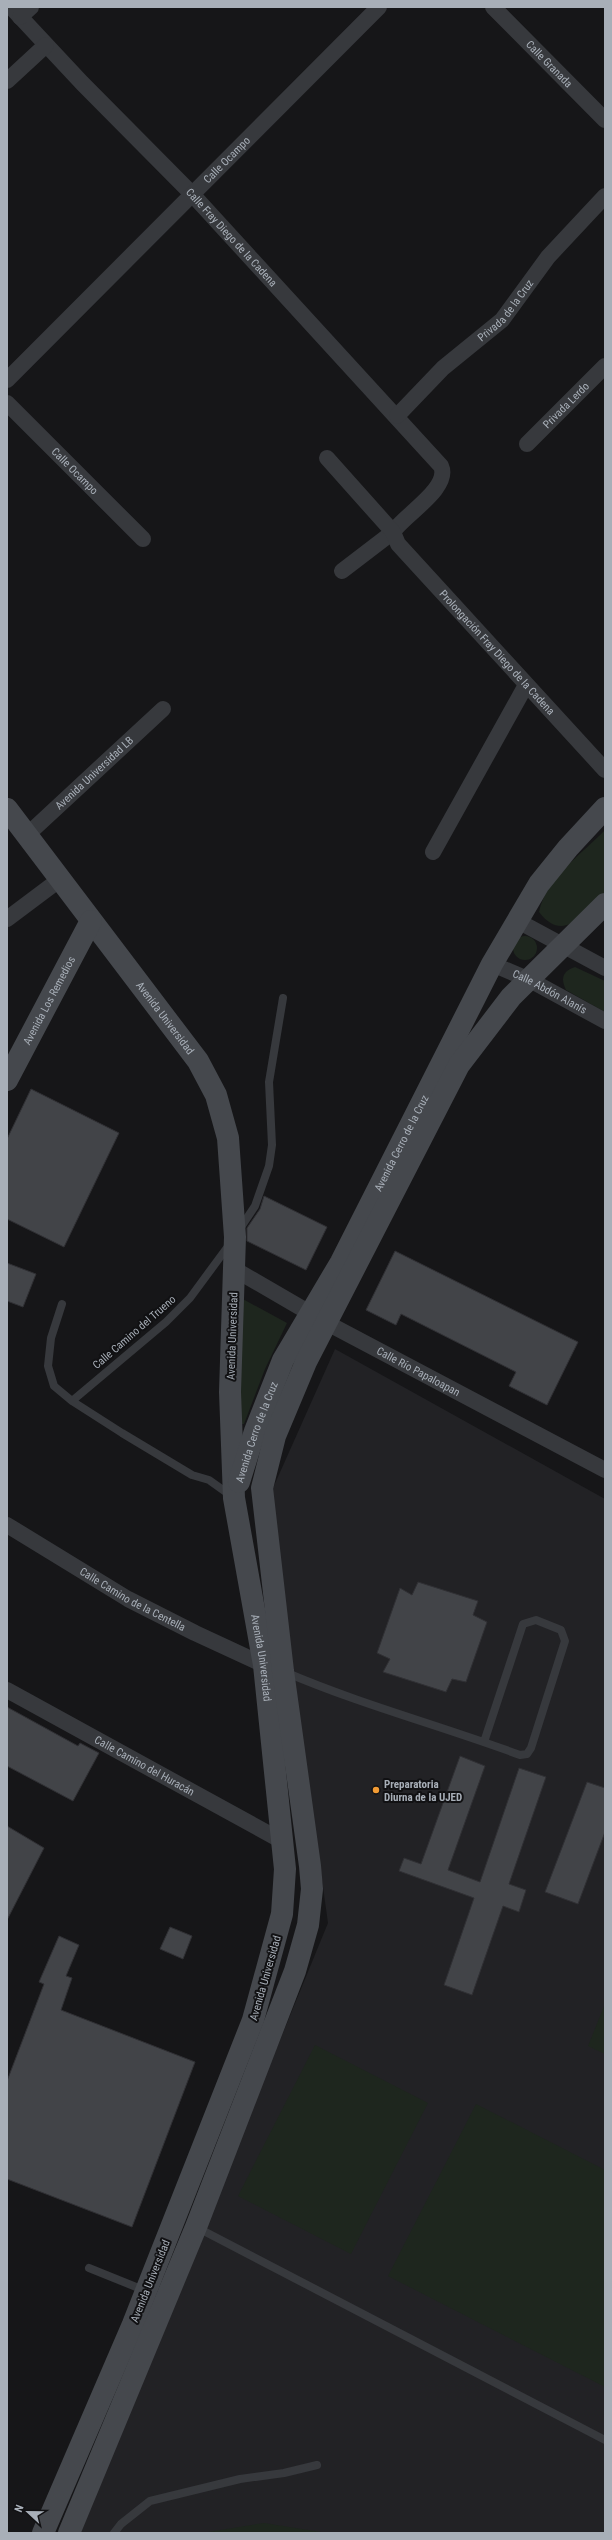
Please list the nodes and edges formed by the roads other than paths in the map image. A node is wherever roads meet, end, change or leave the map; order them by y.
1 (378, 7) edge
2 (493, 7) edge
3 (21, 10) edge
4 (46, 45) junction
5 (7, 81) edge
6 (605, 120) edge
7 (192, 194) junction
8 (605, 196) edge
9 (605, 366) edge
10 (7, 380) edge
11 (7, 403) edge
12 (397, 416) junction
13 (527, 444) dead end
14 (327, 458) dead end
15 (393, 532) junction
16 (143, 539) dead end
17 (342, 571) dead end
18 (526, 686) junction
19 (163, 709) dead end
20 (605, 770) edge
21 (605, 808) edge
22 (7, 809) edge
23 (26, 836) junction
24 (433, 852) dead end
25 (59, 880) junction
26 (605, 904) edge
27 (7, 919) edge
28 (516, 920) junction
29 (91, 921) junction
30 (563, 946) junction
31 (492, 964) junction
32 (605, 968) edge
33 (530, 980) junction
34 (283, 998) dead end
35 (605, 1021) edge
36 (7, 1080) edge
37 (235, 1237) junction
38 (234, 1269) junction
39 (62, 1304) dead end
40 (319, 1318) junction
41 (72, 1401) junction
42 (605, 1470) edge
43 (262, 1488) joint
44 (234, 1498) junction
45 (7, 1525) edge
46 (273, 1668) junction
47 (7, 1690) edge
48 (484, 1742) junction
49 (282, 1841) junction
50 (186, 2221) junction
51 (89, 2268) dead end
52 (146, 2291) junction
53 (605, 2440) edge
54 (317, 2464) dead end
55 (44, 2533) edge
56 (70, 2533) edge
57 (114, 2533) edge

1 - 7 street, Calle Ocampo
2 - 6 street, Calle Granada
3 - 4 street, Calle Fray Diego de la Cadena
4 - 5 street
4 - 7 street, Calle Fray Diego de la Cadena
7 - 10 street, Calle Ocampo
7 - 12 street, Calle Fray Diego de la Cadena
8 - 12 street, Privada de la Cruz
9 - 13 street, Privada Lerdo
11 - 16 street, Calle Ocampo
12 - 15 street, Calle Fray Diego de la Cadena
14 - 15 street, Prolongación Fray Diego de la Cadena
15 - 17 street
15 - 18 street, Prolongación Fray Diego de la Cadena
18 - 20 street, Prolongación Fray Diego de la Cadena
18 - 24 street
19 - 23 street, Avenida Universidad LB
21 - 28 street, Avenida Cerro de la Cruz
22 - 23 street, Avenida Universidad
23 - 25 street, Avenida Universidad
25 - 27 street
25 - 29 street, Avenida Universidad
26 - 30 street, Avenida Cerro de la Cruz
28 - 30 street
28 - 31 street, Avenida Cerro de la Cruz
29 - 36 street, Avenida Los Remedios
29 - 37 street, Avenida Universidad
30 - 32 street
30 - 33 street, Avenida Cerro de la Cruz
31 - 33 street, Calle Abdón Alanís
31 - 40 street, Avenida Cerro de la Cruz
33 - 35 street, Calle Abdón Alanís
33 - 40 street, Avenida Cerro de la Cruz
34 - 37 lane, Calle Camino del Trueno
37 - 38 street, Avenida Universidad
37 - 41 lane, Calle Camino del Trueno
38 - 40 street, Calle Río Papaloapan
38 - 44 street, Avenida Universidad
39 - 41 lane
40 - 42 street, Calle Río Papaloapan
40 - 43 street, Avenida Cerro de la Cruz
40 - 44 street, Avenida Cerro de la Cruz
41 - 44 lane
43 - 46 street, Avenida Universidad
44 - 46 street, Avenida Universidad
45 - 46 street, Calle Camino de la Centella
46 - 48 lane
46 - 49 street, Avenida Universidad
46 - 50 street, Avenida Universidad
47 - 49 street, Calle Camino del Huracán
48 - 48 lane
49 - 50 street, Avenida Universidad
50 - 52 street, Avenida Universidad
50 - 53 lane
50 - 56 street, Avenida Universidad
51 - 52 lane
52 - 55 street, Avenida Universidad
54 - 57 lane

